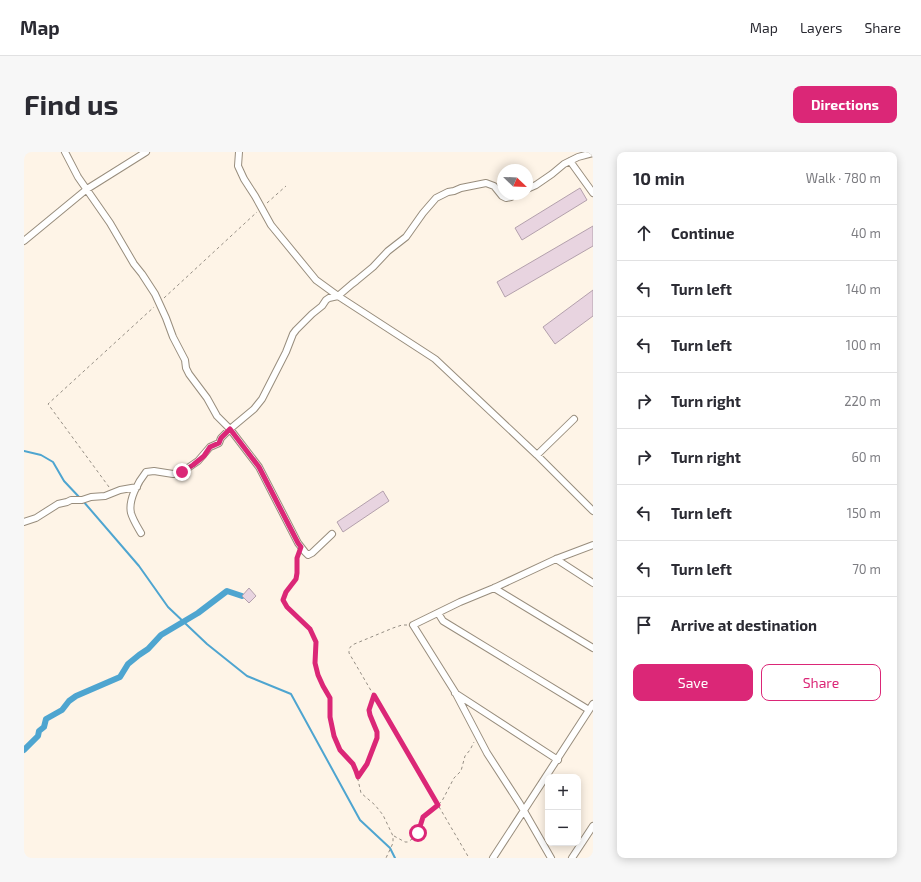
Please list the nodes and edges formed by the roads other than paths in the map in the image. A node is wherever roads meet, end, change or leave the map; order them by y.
1 (65, 152) edge
2 (146, 152) edge
3 (239, 152) edge
4 (593, 153) edge
5 (576, 154) edge
6 (570, 161) junction
7 (533, 187) edge
8 (87, 189) junction
9 (497, 190) edge
10 (593, 193) edge
11 (24, 241) edge
12 (338, 296) junction
13 (574, 419) dead end
14 (230, 429) junction
15 (537, 455) junction
16 (137, 487) junction
17 (593, 510) edge
18 (24, 522) edge
19 (141, 533) dead end
20 (332, 534) dead end
21 (593, 545) edge
22 (556, 559) junction
23 (593, 583) edge
24 (494, 588) junction
25 (438, 613) junction
26 (593, 648) edge
27 (455, 692) junction
28 (593, 704) edge
29 (589, 710) junction
30 (558, 760) junction
31 (524, 811) junction
32 (593, 826) edge
33 (493, 858) edge
34 (551, 858) edge
35 (572, 858) edge

1 - 8 street
2 - 8 street
3 - 12 street
4 - 5 street
5 - 6 street
6 - 7 street
6 - 10 street
8 - 11 street
8 - 14 street
9 - 12 street
12 - 14 street
12 - 15 street
13 - 15 street
14 - 16 street
14 - 20 street
15 - 17 street
16 - 18 street
16 - 19 street
21 - 22 street
22 - 23 street
22 - 24 street
24 - 25 street
24 - 26 street
25 - 27 street
25 - 29 street
27 - 30 street
27 - 31 street
28 - 29 street
29 - 30 street
30 - 31 street
31 - 33 street
31 - 34 street
32 - 35 street

